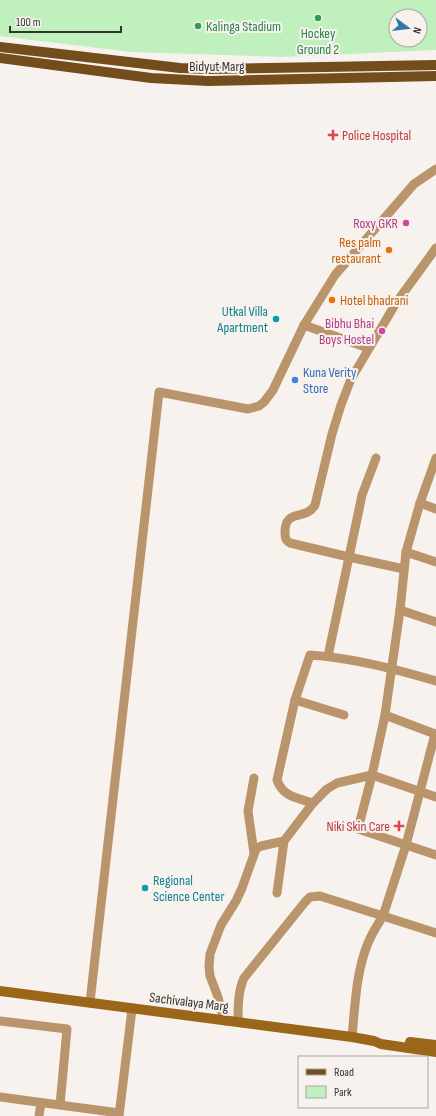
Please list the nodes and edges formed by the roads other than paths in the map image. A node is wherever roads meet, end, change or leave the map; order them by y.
1 (0, 47) edge
2 (0, 58) edge
3 (436, 65) edge
4 (436, 76) edge
5 (436, 170) edge
6 (436, 248) edge
7 (304, 325) junction
8 (368, 348) junction
9 (376, 458) dead end
10 (436, 458) edge
11 (420, 503) junction
12 (436, 510) edge
13 (406, 552) junction
14 (350, 557) junction
15 (436, 562) edge
16 (404, 569) junction
17 (400, 610) junction
18 (436, 622) edge
19 (328, 656) junction
20 (392, 668) junction
21 (436, 681) edge
22 (295, 700) junction
23 (385, 714) junction
24 (344, 715) dead end
25 (435, 734) edge
26 (372, 775) junction
27 (254, 778) dead end
28 (420, 792) junction
29 (436, 797) edge
30 (313, 803) junction
31 (284, 841) junction
32 (406, 845) junction
33 (254, 853) junction
34 (436, 855) edge
35 (277, 893) dead end
36 (383, 916) junction
37 (436, 933) edge
38 (0, 991) edge
39 (90, 1002) junction
40 (132, 1009) junction
41 (0, 1021) edge
42 (225, 1021) junction
43 (238, 1022) junction
44 (352, 1037) junction
45 (374, 1040) junction
46 (436, 1045) edge
47 (436, 1052) edge
48 (0, 1097) edge
49 (41, 1103) junction
50 (60, 1105) junction
51 (119, 1115) edge
52 (39, 1116) edge

1 - 3 main road, Bidyut Marg
2 - 4 main road, Bidyut Marg
5 - 7 street
6 - 8 street
7 - 8 street
7 - 39 street
8 - 14 street
9 - 14 street
10 - 11 street
11 - 12 street
11 - 13 street
13 - 15 street
13 - 16 street
14 - 16 street
14 - 19 street
16 - 17 street
17 - 18 street
17 - 20 street
19 - 20 street
19 - 22 street
20 - 21 street
20 - 23 street
22 - 24 street
22 - 30 street
23 - 25 street
23 - 26 street
25 - 28 street
26 - 28 street
26 - 30 street
26 - 32 street
27 - 33 street
28 - 29 street
28 - 32 street
30 - 31 street
31 - 33 street
31 - 35 street
32 - 34 street
32 - 36 street
33 - 42 street
36 - 37 street
36 - 43 street
36 - 44 street
38 - 39 main road, Sachivalaya Marg
39 - 40 main road, Sachivalaya Marg
40 - 42 main road, Sachivalaya Marg
40 - 51 street
41 - 50 street
42 - 43 main road, Sachivalaya Marg
43 - 44 main road, Sachivalaya Marg
44 - 45 main road, Sachivalaya Marg
45 - 46 main road, Sachivalaya Marg
45 - 47 main road, Sachivalaya Marg
48 - 49 street
49 - 50 street
49 - 52 street
50 - 51 street

